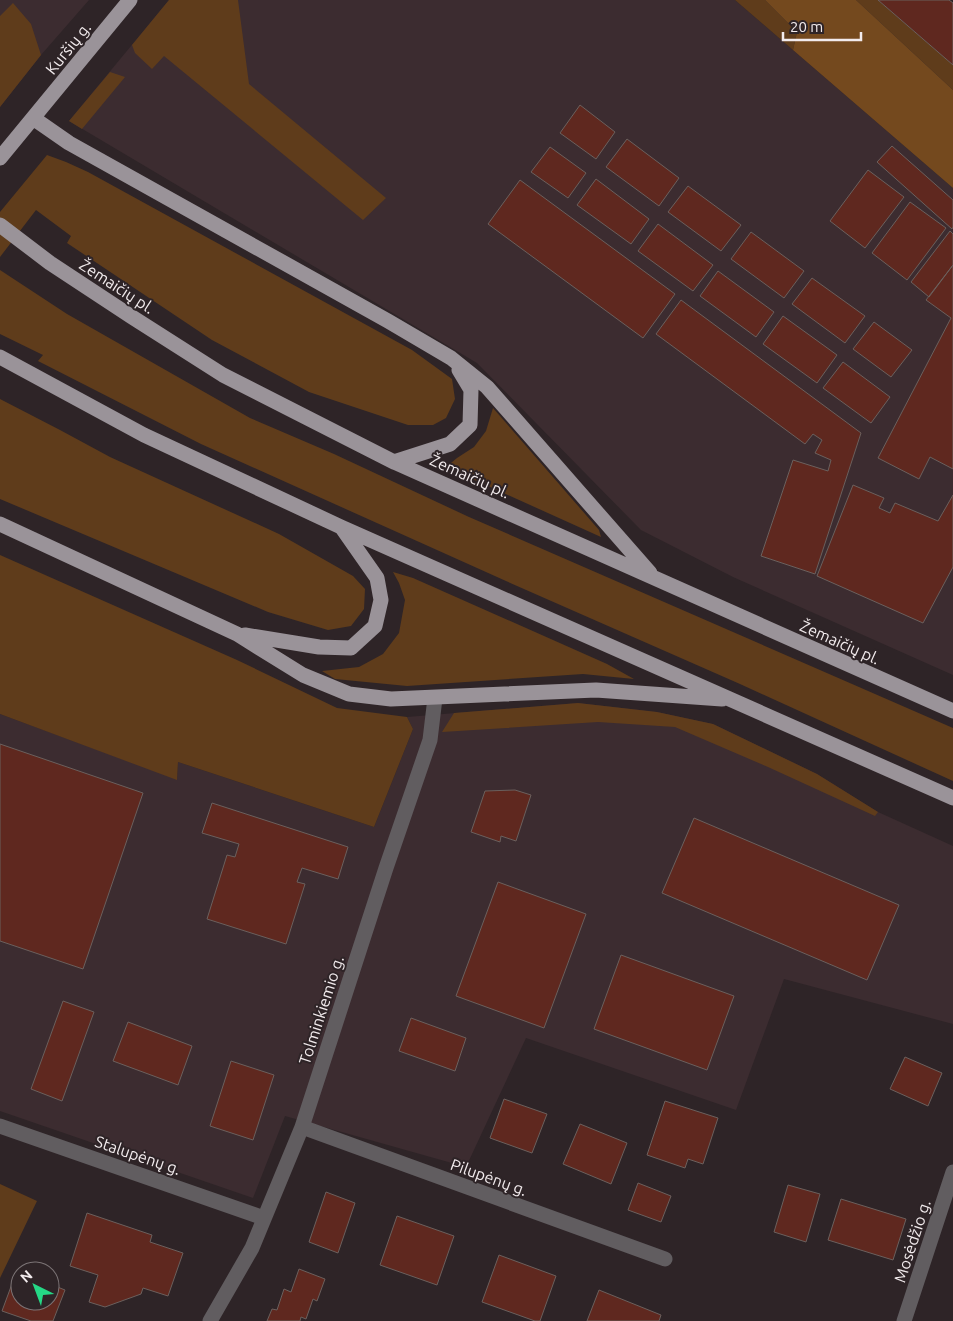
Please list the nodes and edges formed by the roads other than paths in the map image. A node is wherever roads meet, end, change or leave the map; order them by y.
1 (130, 0) edge
2 (33, 118) junction
3 (0, 158) edge
4 (0, 225) edge
5 (0, 357) edge
6 (451, 358) junction
7 (394, 462) junction
8 (0, 524) edge
9 (341, 527) junction
10 (653, 577) junction
11 (238, 634) junction
12 (435, 698) junction
13 (734, 700) junction
14 (953, 711) edge
15 (953, 798) edge
16 (0, 1126) edge
17 (302, 1127) junction
18 (953, 1172) edge
19 (264, 1218) junction
20 (665, 1259) dead end
21 (210, 1321) edge
22 (906, 1321) edge

1 - 2 main road, Kuršių g.
2 - 3 main road, Kuršių g.
2 - 6 main road
4 - 7 main road, Žemaičių pl.
5 - 9 main road
6 - 7 main road
6 - 10 main road
7 - 10 main road, Žemaičių pl.
8 - 11 main road
9 - 11 main road
9 - 13 main road
10 - 14 main road, Žemaičių pl.
11 - 12 main road
12 - 13 main road
12 - 17 street, Tolminkiemio g.
13 - 15 main road
16 - 19 street, Stalupėnų g.
17 - 19 street, Tolminkiemio g.
17 - 20 street, Pilupėnų g.
18 - 22 street, Mosėdžio g.
19 - 21 street, Tolminkiemio g.

